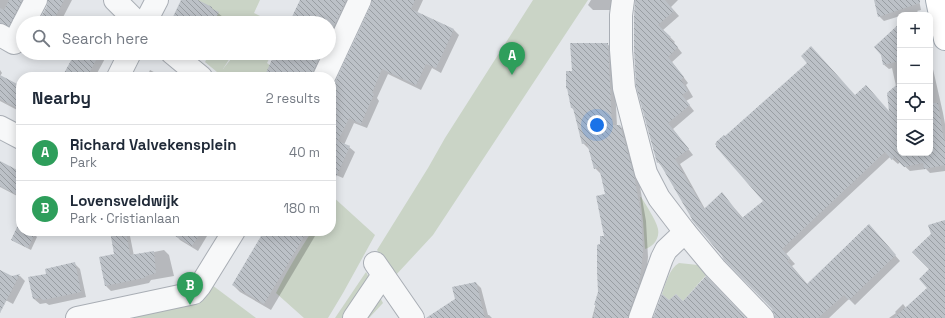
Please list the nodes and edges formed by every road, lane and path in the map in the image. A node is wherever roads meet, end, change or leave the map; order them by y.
1 (36, 0) edge
2 (115, 0) edge
3 (157, 0) edge
4 (360, 0) edge
5 (623, 0) edge
6 (937, 0) edge
7 (28, 16) edge
8 (131, 16) edge
9 (149, 16) edge
10 (0, 35) edge
11 (16, 39) edge
12 (945, 39) edge
13 (336, 51) edge
14 (126, 60) edge
15 (180, 60) edge
16 (332, 60) edge
17 (120, 72) edge
18 (195, 72) edge
19 (326, 72) edge
20 (0, 127) edge
21 (16, 135) edge
22 (685, 232) junction
23 (231, 236) edge
24 (77, 318) edge
25 (354, 318) edge
26 (413, 318) edge
27 (640, 318) edge
28 (763, 318) edge

1 - 7 street
2 - 8 street
3 - 9 street
4 - 13 street
5 - 22 street
6 - 12 main road
10 - 11 street
14 - 17 street
15 - 18 street
16 - 19 street
20 - 21 street
22 - 27 street
22 - 28 street
23 - 24 street
25 - 26 street

